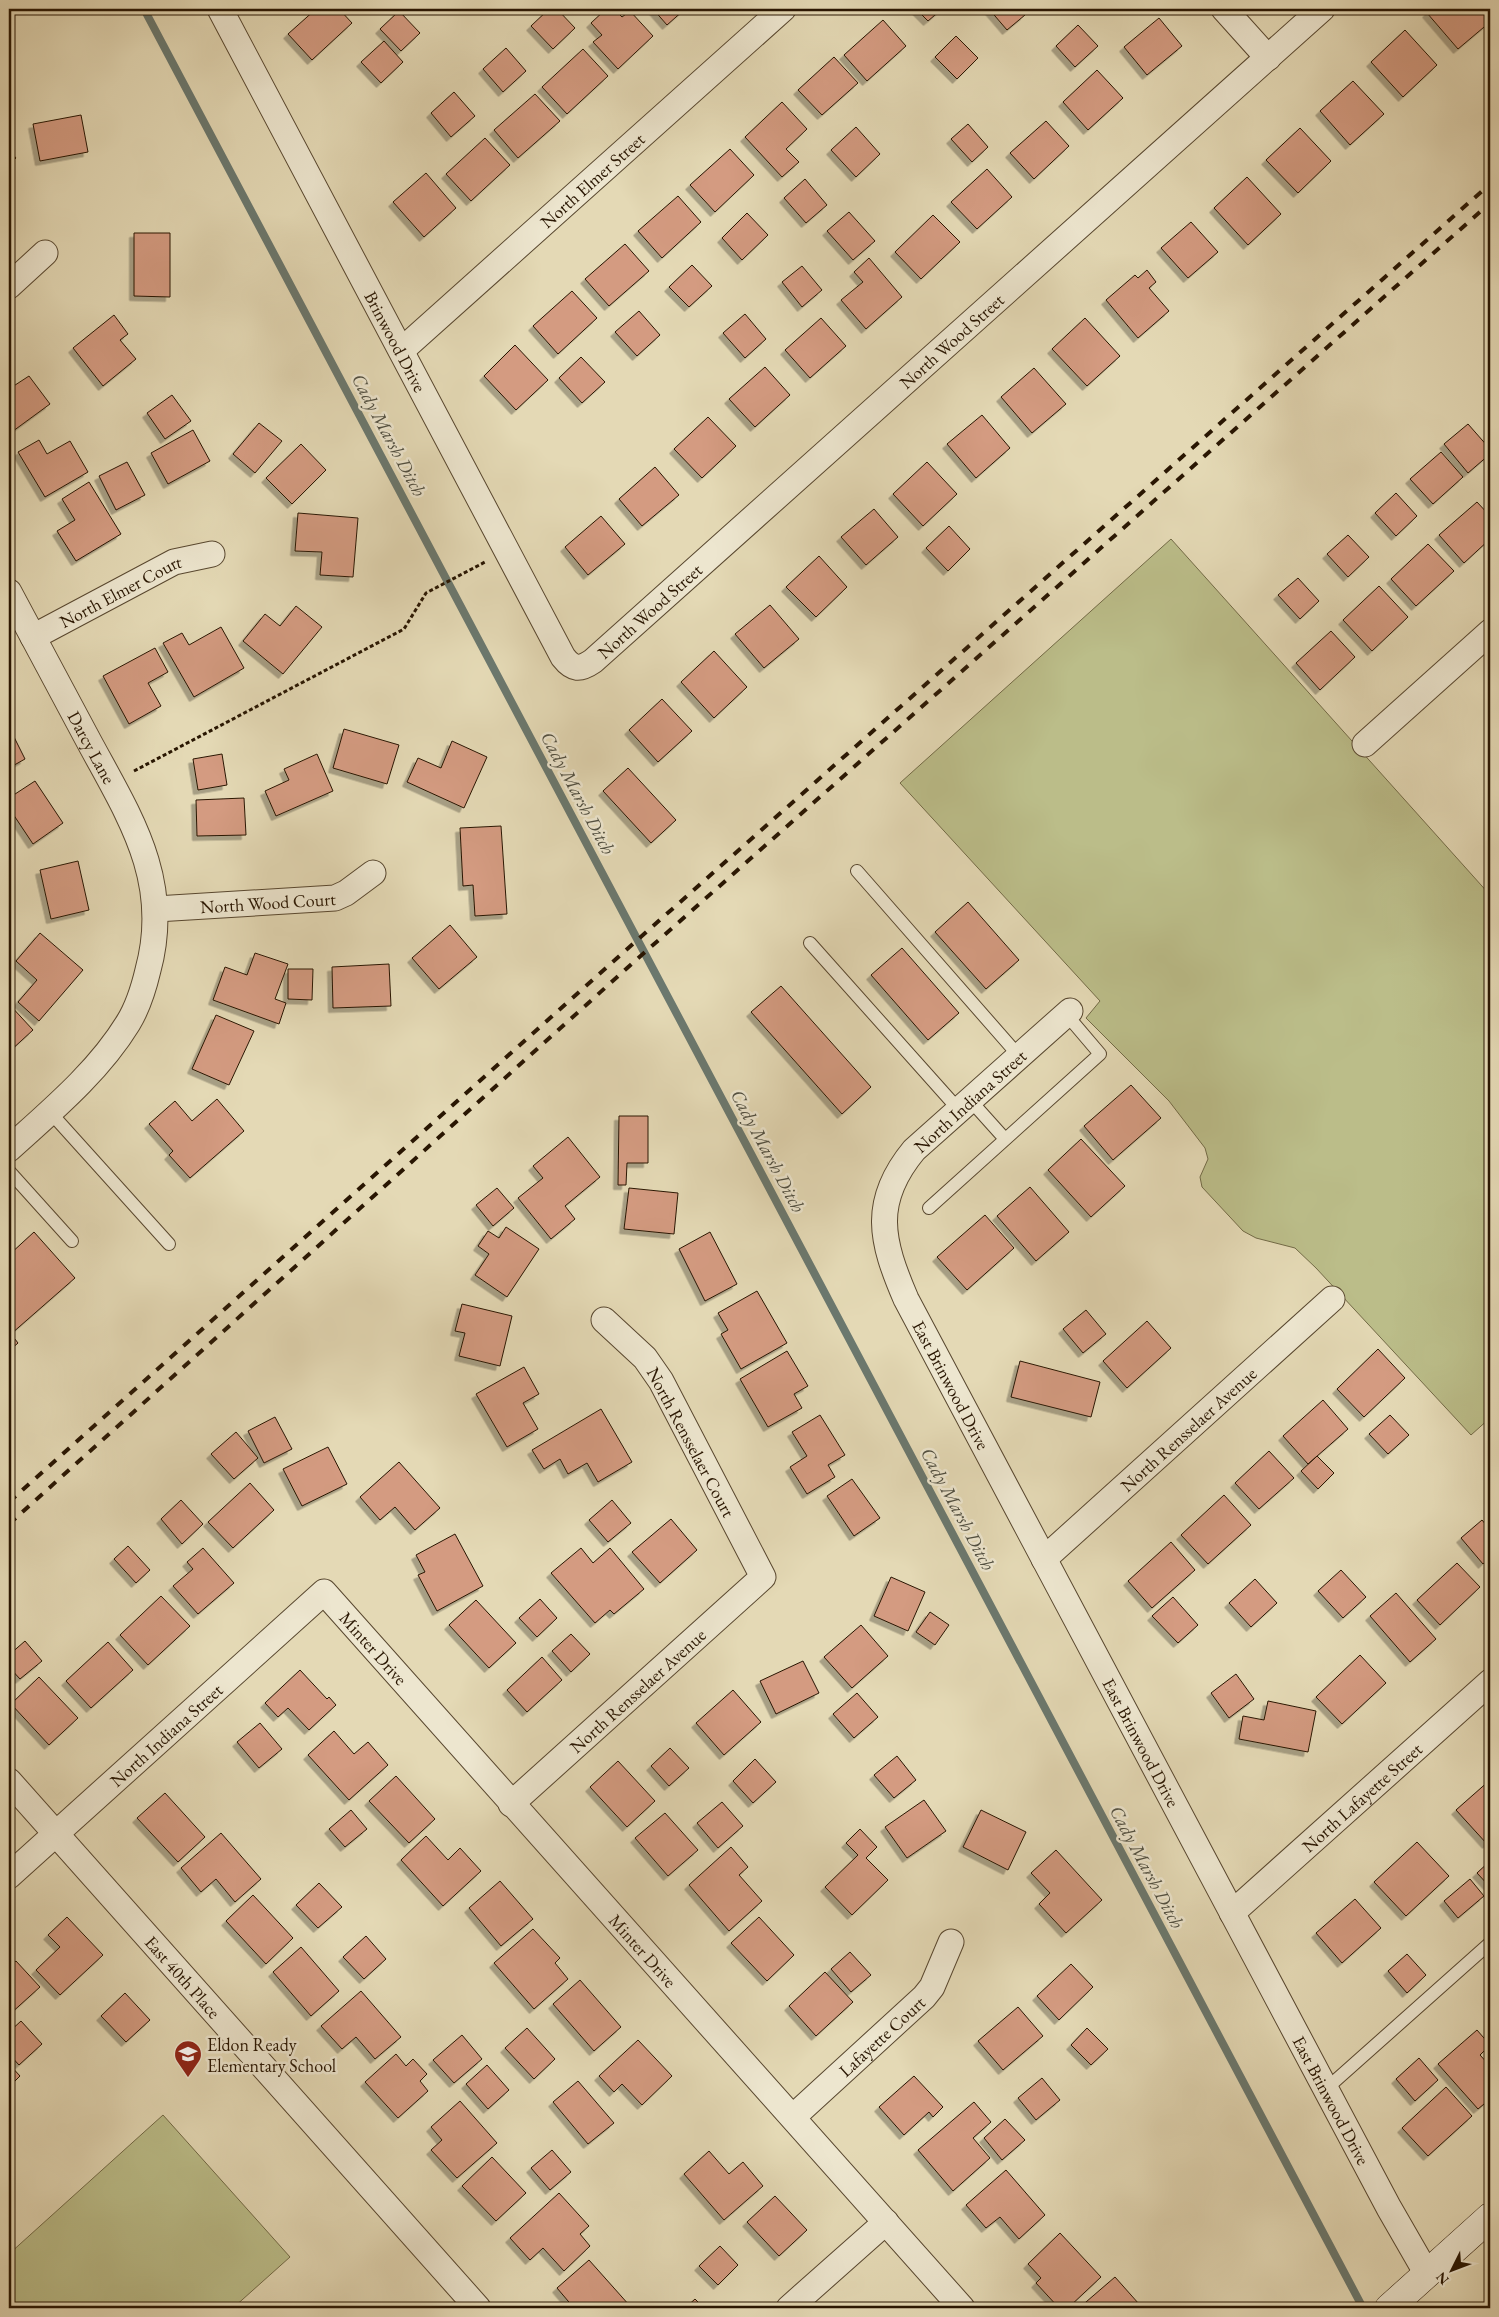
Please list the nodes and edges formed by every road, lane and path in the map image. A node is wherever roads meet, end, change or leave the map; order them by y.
1 (220, 9) edge
2 (783, 9) edge
3 (1224, 9) edge
4 (1322, 9) edge
5 (1268, 58) junction
6 (45, 253) dead end
7 (9, 286) edge
8 (402, 350) junction
9 (212, 554) dead end
10 (464, 573) dead end
11 (9, 592) edge
12 (1490, 632) edge
13 (33, 636) junction
14 (576, 668) joint
15 (1365, 744) dead end
16 (112, 783) junction
17 (857, 871) dead end
18 (373, 872) dead end
19 (156, 909) junction
20 (810, 943) dead end
21 (1068, 1013) joint
22 (1019, 1056) junction
23 (965, 1105) junction
24 (50, 1112) junction
25 (1006, 1139) junction
26 (9, 1149) edge
27 (9, 1171) edge
28 (885, 1203) joint
29 (930, 1208) dead end
30 (72, 1241) dead end
31 (168, 1244) dead end
32 (1332, 1299) dead end
33 (604, 1320) dead end
34 (1044, 1559) junction
35 (763, 1577) joint
36 (324, 1592) joint
37 (1490, 1682) edge
38 (9, 1781) edge
39 (511, 1804) junction
40 (56, 1834) junction
41 (9, 1876) edge
42 (1232, 1913) junction
43 (951, 1942) dead end
44 (1490, 1943) edge
45 (1326, 2089) junction
46 (793, 2117) junction
47 (1490, 2217) edge
48 (886, 2222) junction
49 (1427, 2274) junction
50 (1392, 2305) edge
51 (478, 2308) edge
52 (789, 2308) edge
53 (962, 2308) edge

1 - 8 street, Brinwood Drive
2 - 8 street, North Elmer Street
3 - 5 street
4 - 5 street, North Wood Street
5 - 14 street, North Wood Street
6 - 7 street
8 - 14 street, Brinwood Drive
9 - 13 street, North Elmer Court
10 - 16 path
11 - 13 street, Darcy Lane
12 - 15 street
13 - 16 street, Darcy Lane
16 - 19 street, Darcy Lane
17 - 22 lane
18 - 19 street, North Wood Court
19 - 24 street
20 - 23 lane
21 - 22 street, North Indiana Street
21 - 25 lane
22 - 23 street, North Indiana Street
23 - 25 lane
23 - 28 street, North Indiana Street
24 - 26 street
24 - 31 lane
25 - 29 lane
27 - 30 lane
28 - 34 street, East Brinwood Drive
32 - 34 street, North Rensselaer Avenue
33 - 35 street, North Rensselaer Court
34 - 42 street, East Brinwood Drive
35 - 39 street, North Rensselaer Avenue
36 - 39 street, Minter Drive
36 - 40 street, North Indiana Street
37 - 42 street, North Lafayette Street
38 - 40 street, East 40th Place
39 - 46 street, Minter Drive
40 - 41 street, North Indiana Street
40 - 51 street, East 40th Place
42 - 45 street, East Brinwood Drive
43 - 46 street, Lafayette Court
44 - 45 lane
45 - 49 street, East Brinwood Drive
46 - 48 street, Minter Drive
47 - 49 street
48 - 52 street
48 - 53 street, Minter Drive
49 - 50 street

